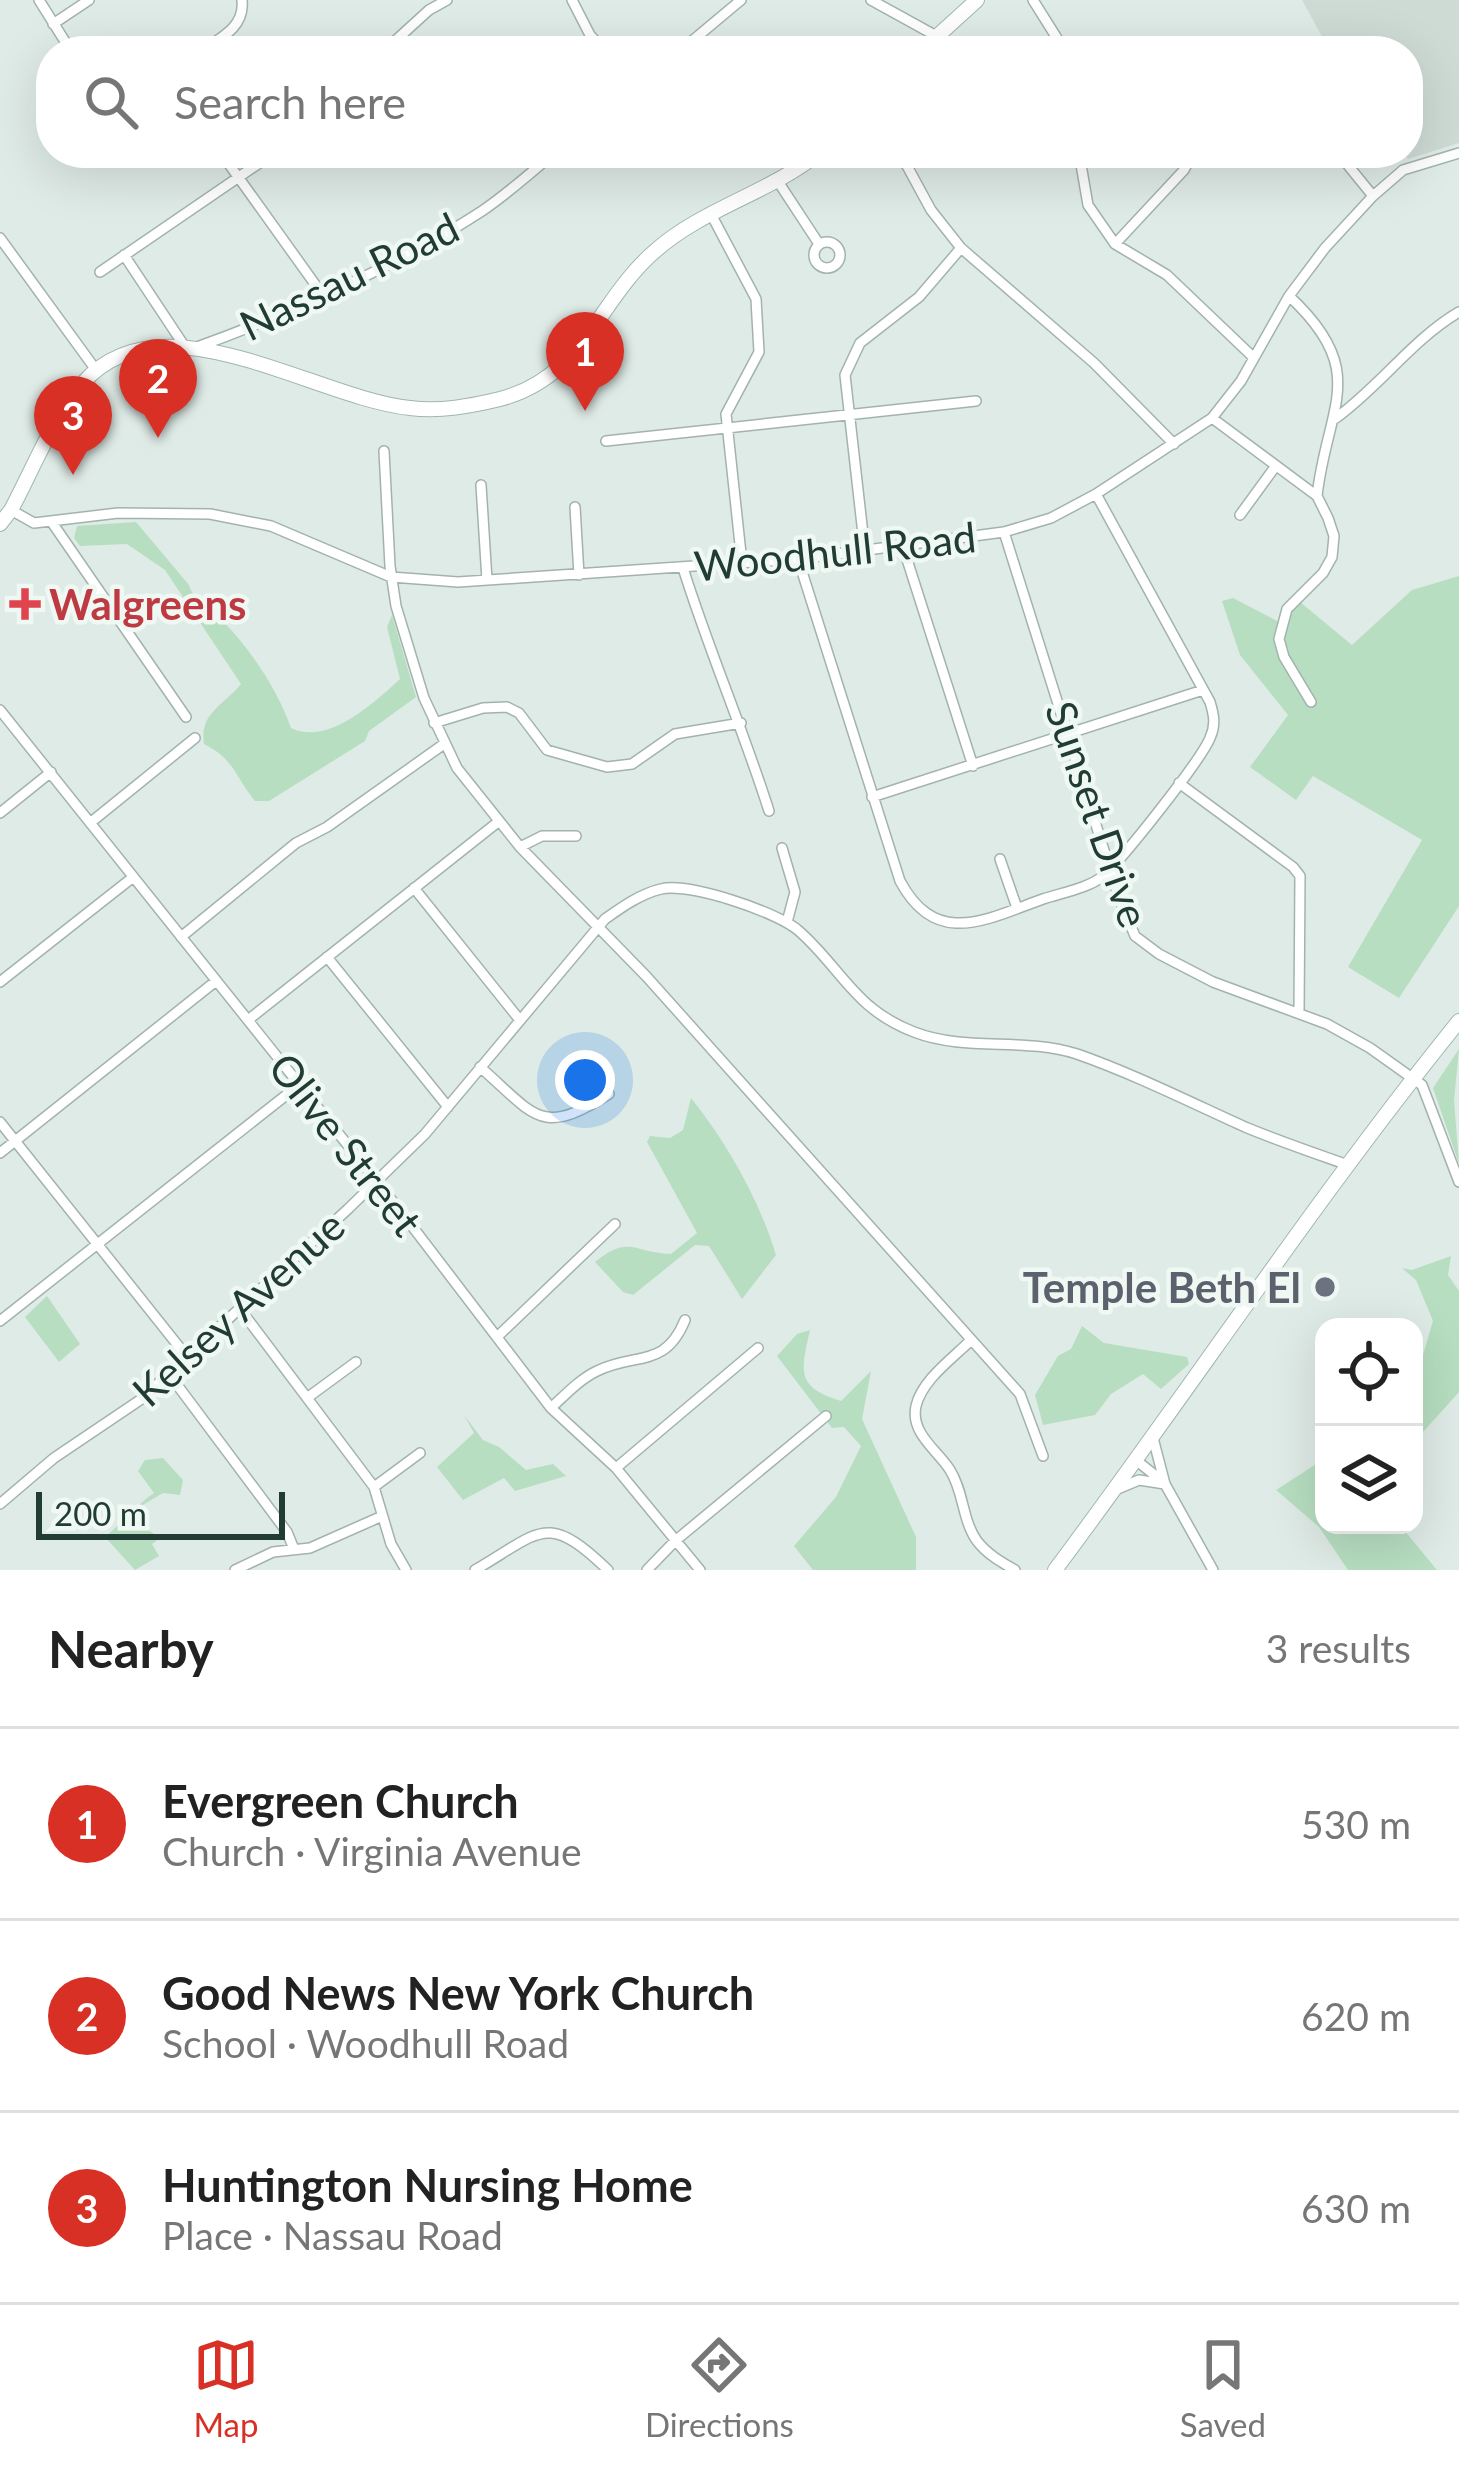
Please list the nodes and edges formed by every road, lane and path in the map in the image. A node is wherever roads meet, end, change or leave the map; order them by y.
1 (89, 0) edge
2 (242, 0) edge
3 (447, 0) edge
4 (572, 0) edge
5 (872, 0) edge
6 (977, 0) edge
7 (1033, 0) edge
8 (736, 2) edge
9 (45, 3) edge
10 (426, 5) edge
11 (53, 24) junction
12 (936, 35) joint
13 (61, 36) edge
14 (223, 36) edge
15 (398, 36) edge
16 (591, 36) edge
17 (697, 36) edge
18 (1056, 36) edge
19 (1459, 153) edge
20 (1423, 164) edge
21 (232, 168) edge
22 (252, 168) edge
23 (535, 168) edge
24 (796, 168) edge
25 (908, 168) edge
26 (1082, 168) edge
27 (1185, 168) edge
28 (1350, 168) edge
29 (1410, 168) edge
30 (238, 177) junction
31 (777, 180) junction
32 (1373, 196) junction
33 (712, 216) junction
34 (0, 238) edge
35 (819, 244) dead end
36 (1115, 244) junction
37 (962, 248) junction
38 (124, 255) junction
39 (100, 272) dead end
40 (322, 294) junction
41 (1289, 296) junction
42 (1459, 312) edge
43 (189, 347) junction
44 (1253, 357) junction
45 (96, 370) junction
46 (976, 401) dead end
47 (849, 415) junction
48 (1212, 418) junction
49 (1336, 418) junction
50 (726, 428) junction
51 (606, 441) dead end
52 (1174, 444) junction
53 (383, 451) dead end
54 (1275, 467) junction
55 (481, 485) dead end
56 (1096, 494) junction
57 (1318, 496) junction
58 (575, 506) dead end
59 (11, 510) junction
60 (1240, 514) dead end
61 (50, 521) junction
62 (0, 524) edge
63 (1004, 532) junction
64 (903, 548) junction
65 (865, 552) junction
66 (798, 559) junction
67 (742, 563) junction
68 (683, 568) junction
69 (579, 574) junction
70 (391, 577) junction
71 (487, 580) junction
72 (1203, 690) junction
73 (1311, 702) dead end
74 (0, 710) edge
75 (186, 717) dead end
76 (434, 723) junction
77 (741, 723) junction
78 (1069, 733) junction
79 (195, 738) dead end
80 (443, 744) junction
81 (974, 766) junction
82 (51, 772) junction
83 (1179, 782) junction
84 (872, 797) junction
85 (770, 811) dead end
86 (0, 813) edge
87 (498, 822) junction
88 (90, 824) junction
89 (576, 836) dead end
90 (520, 847) junction
91 (782, 848) dead end
92 (1000, 859) dead end
93 (1111, 867) junction
94 (132, 878) junction
95 (414, 888) junction
96 (1017, 908) junction
97 (787, 922) junction
98 (597, 927) junction
99 (181, 937) junction
100 (327, 957) junction
101 (216, 981) junction
102 (0, 982) edge
103 (1299, 1012) junction
104 (519, 1019) junction
105 (248, 1020) junction
106 (1459, 1021) edge
107 (480, 1067) junction
108 (1414, 1078) junction
109 (299, 1084) junction
110 (609, 1094) dead end
111 (448, 1107) junction
112 (544, 1118) junction
113 (0, 1122) edge
114 (538, 1130) dead end
115 (15, 1141) junction
116 (0, 1153) edge
117 (1348, 1166) junction
118 (375, 1182) junction
119 (1459, 1182) edge
120 (615, 1224) dead end
121 (97, 1245) junction
122 (240, 1310) junction
123 (685, 1320) dead end
124 (0, 1321) edge
125 (497, 1337) junction
126 (970, 1341) junction
127 (758, 1348) dead end
128 (188, 1358) junction
129 (356, 1362) dead end
130 (169, 1374) junction
131 (307, 1398) junction
132 (550, 1408) junction
133 (826, 1416) dead end
134 (1153, 1438) junction
135 (420, 1453) dead end
136 (1043, 1456) dead end
137 (1137, 1461) junction
138 (616, 1468) junction
139 (1165, 1484) junction
140 (374, 1487) junction
141 (1115, 1490) junction
142 (0, 1504) edge
143 (380, 1516) junction
144 (675, 1541) junction
145 (295, 1550) junction
146 (235, 1570) edge
147 (406, 1570) edge
148 (475, 1570) edge
149 (608, 1570) edge
150 (647, 1570) edge
151 (700, 1570) edge
152 (1015, 1570) edge
153 (1055, 1570) edge
154 (1213, 1570) edge

1 - 11 street
2 - 14 street
3 - 10 street
4 - 16 street
5 - 12 street
6 - 12 main road
7 - 18 street
8 - 17 street
9 - 11 street
10 - 15 street
11 - 13 street
19 - 20 street, Woodhull Road
21 - 30 street
22 - 30 street
23 - 40 street, Nassau Road
24 - 31 main road
25 - 37 street
26 - 36 street
27 - 36 street
28 - 32 street
29 - 32 street, Woodhull Road
30 - 38 street
30 - 40 street
31 - 33 main road
31 - 35 street
32 - 41 street, Woodhull Road
33 - 43 main road
33 - 50 street
34 - 45 street
36 - 44 street
37 - 47 street
37 - 52 street
38 - 39 street
38 - 43 street
40 - 43 street, Nassau Road
41 - 44 street, Woodhull Road
41 - 49 street
42 - 49 street
43 - 45 main road, Nassau Road
44 - 48 street, Woodhull Road
45 - 59 main road, Nassau Road
46 - 47 street
47 - 50 street
47 - 65 street
48 - 52 street, Woodhull Road
48 - 54 street
49 - 57 street
50 - 51 street
50 - 67 street
52 - 56 street, Woodhull Road
53 - 70 street
54 - 57 street
54 - 60 street
55 - 71 street
56 - 63 street, Woodhull Road
56 - 72 street
57 - 73 street
58 - 69 street
59 - 61 street
59 - 62 main road, Nassau Road
61 - 70 street, Woodhull Road
61 - 75 street
63 - 64 street, Woodhull Road
63 - 78 street, Sunset Drive
64 - 65 street, Woodhull Road
64 - 81 street
65 - 66 street, Woodhull Road
66 - 67 street, Woodhull Road
66 - 84 street
67 - 68 street, Woodhull Road
68 - 69 street, Woodhull Road
68 - 77 street
69 - 71 street, Woodhull Road
70 - 71 street, Woodhull Road
70 - 76 street
72 - 78 street
72 - 83 street
74 - 82 street, Olive Street
76 - 77 street
76 - 80 street
77 - 85 street
78 - 81 street
78 - 93 street, Sunset Drive
79 - 88 street
80 - 87 street
80 - 99 street
81 - 84 street
82 - 86 street
82 - 88 street, Olive Street
83 - 93 street
83 - 103 street
84 - 96 street
87 - 90 street
87 - 95 street
88 - 94 street, Olive Street
89 - 90 street
90 - 98 street
91 - 97 street
92 - 96 street
93 - 96 street
93 - 103 street, Sunset Drive
94 - 99 street, Olive Street
94 - 102 street
95 - 100 street
95 - 104 street
97 - 98 street, Kelsey Avenue
97 - 117 street
98 - 104 street, Kelsey Avenue
98 - 126 street
99 - 101 street, Olive Street
100 - 105 street
100 - 111 street
101 - 105 street, Olive Street
101 - 115 street
103 - 108 street, Sunset Drive
104 - 107 street, Kelsey Avenue
105 - 109 street, Olive Street
106 - 108 main road
107 - 111 street, Kelsey Avenue
107 - 112 street
108 - 117 main road
108 - 119 street
109 - 118 street, Olive Street
109 - 121 street
110 - 112 street
111 - 118 street, Kelsey Avenue
112 - 114 street
113 - 115 street
115 - 116 street
115 - 121 street
117 - 134 main road
118 - 122 street, Kelsey Avenue
118 - 125 street, Olive Street
120 - 125 street
121 - 124 street
121 - 128 street
122 - 128 street, Kelsey Avenue
122 - 131 street
123 - 132 street
125 - 132 street, Olive Street
126 - 136 street
126 - 152 street
127 - 138 street
128 - 130 street, Kelsey Avenue
129 - 131 street
130 - 142 street, Kelsey Avenue
130 - 145 street
131 - 140 street
132 - 138 street, Olive Street
133 - 144 street
134 - 137 main road
134 - 139 street
135 - 140 street
137 - 139 street
137 - 141 main road
138 - 144 street, Olive Street
139 - 141 street
139 - 154 street
140 - 143 street
141 - 153 main road
143 - 145 street
143 - 147 street
144 - 150 street
144 - 151 street, Olive Street
145 - 146 street
148 - 149 street

